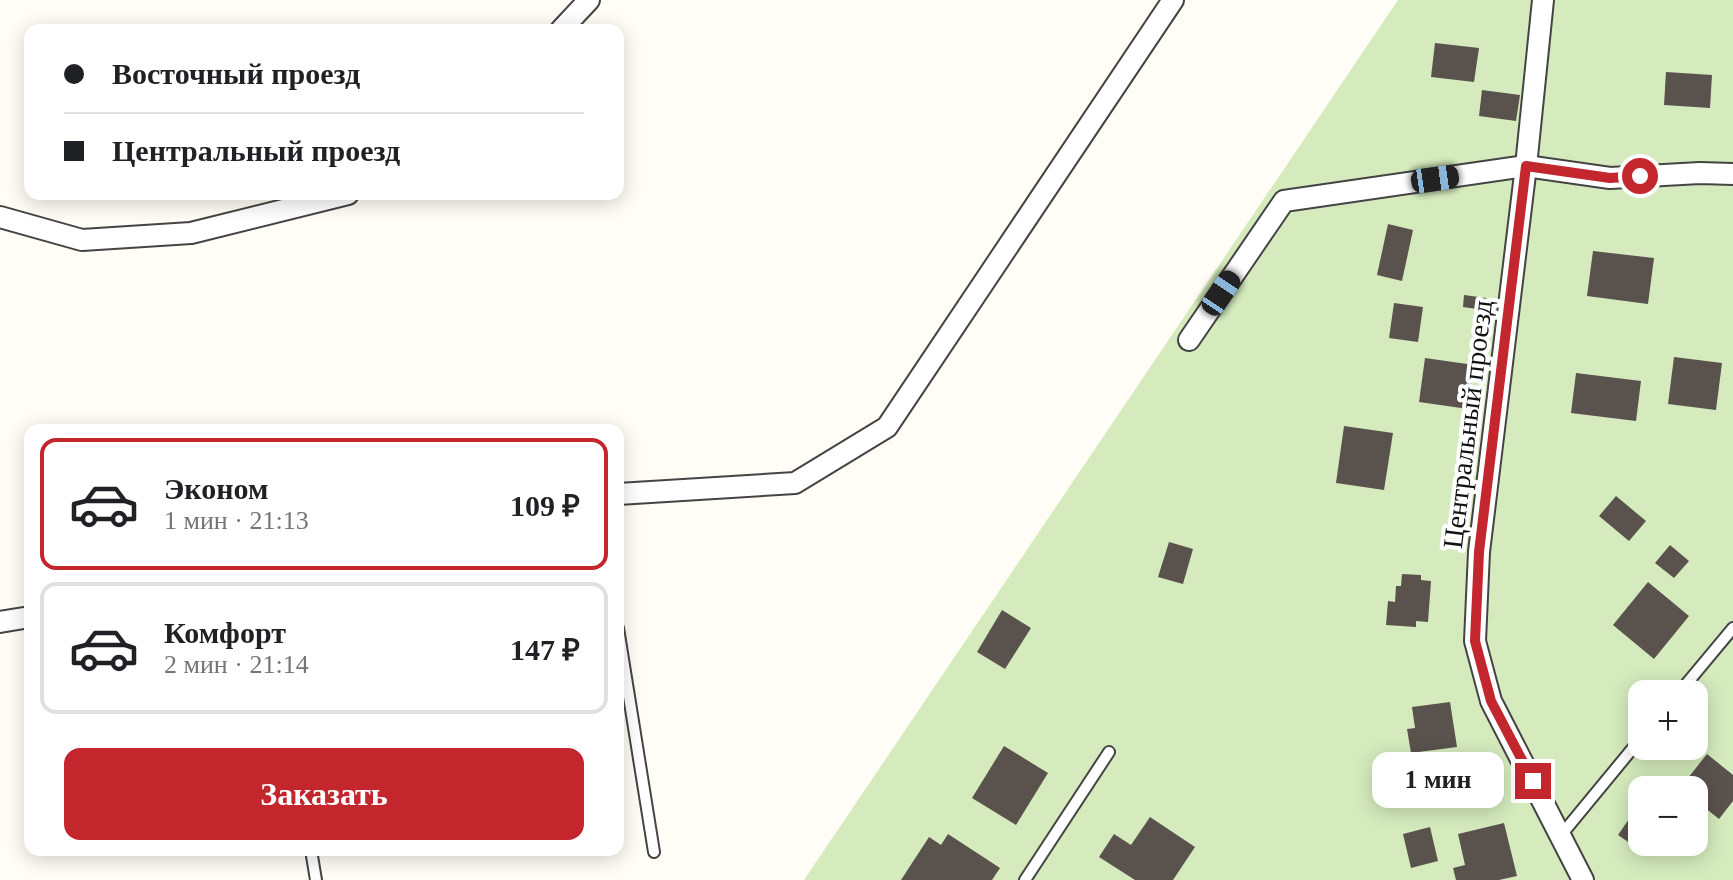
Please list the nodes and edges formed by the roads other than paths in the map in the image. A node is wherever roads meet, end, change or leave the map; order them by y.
1 (589, 0) edge
2 (1173, 0) edge
3 (1543, 0) edge
4 (567, 24) edge
5 (1526, 166) junction
6 (1733, 174) edge
7 (324, 200) edge
8 (0, 217) edge
9 (1189, 340) dead end
10 (624, 494) edge
11 (24, 618) edge
12 (0, 622) edge
13 (1733, 628) edge
14 (624, 665) edge
15 (1690, 680) edge
16 (1109, 752) dead end
17 (1628, 754) edge
18 (1562, 834) junction
19 (654, 852) dead end
20 (312, 856) edge
21 (316, 880) edge
22 (1025, 880) edge
23 (1583, 880) edge

1 - 4 street
2 - 10 street
3 - 5 street, Центральный проезд
5 - 6 street
5 - 9 street
5 - 18 street, Центральный проезд
7 - 8 street
11 - 12 street
13 - 15 lane
14 - 19 lane
16 - 22 lane
17 - 18 lane
18 - 23 street, Центральный проезд
20 - 21 lane

